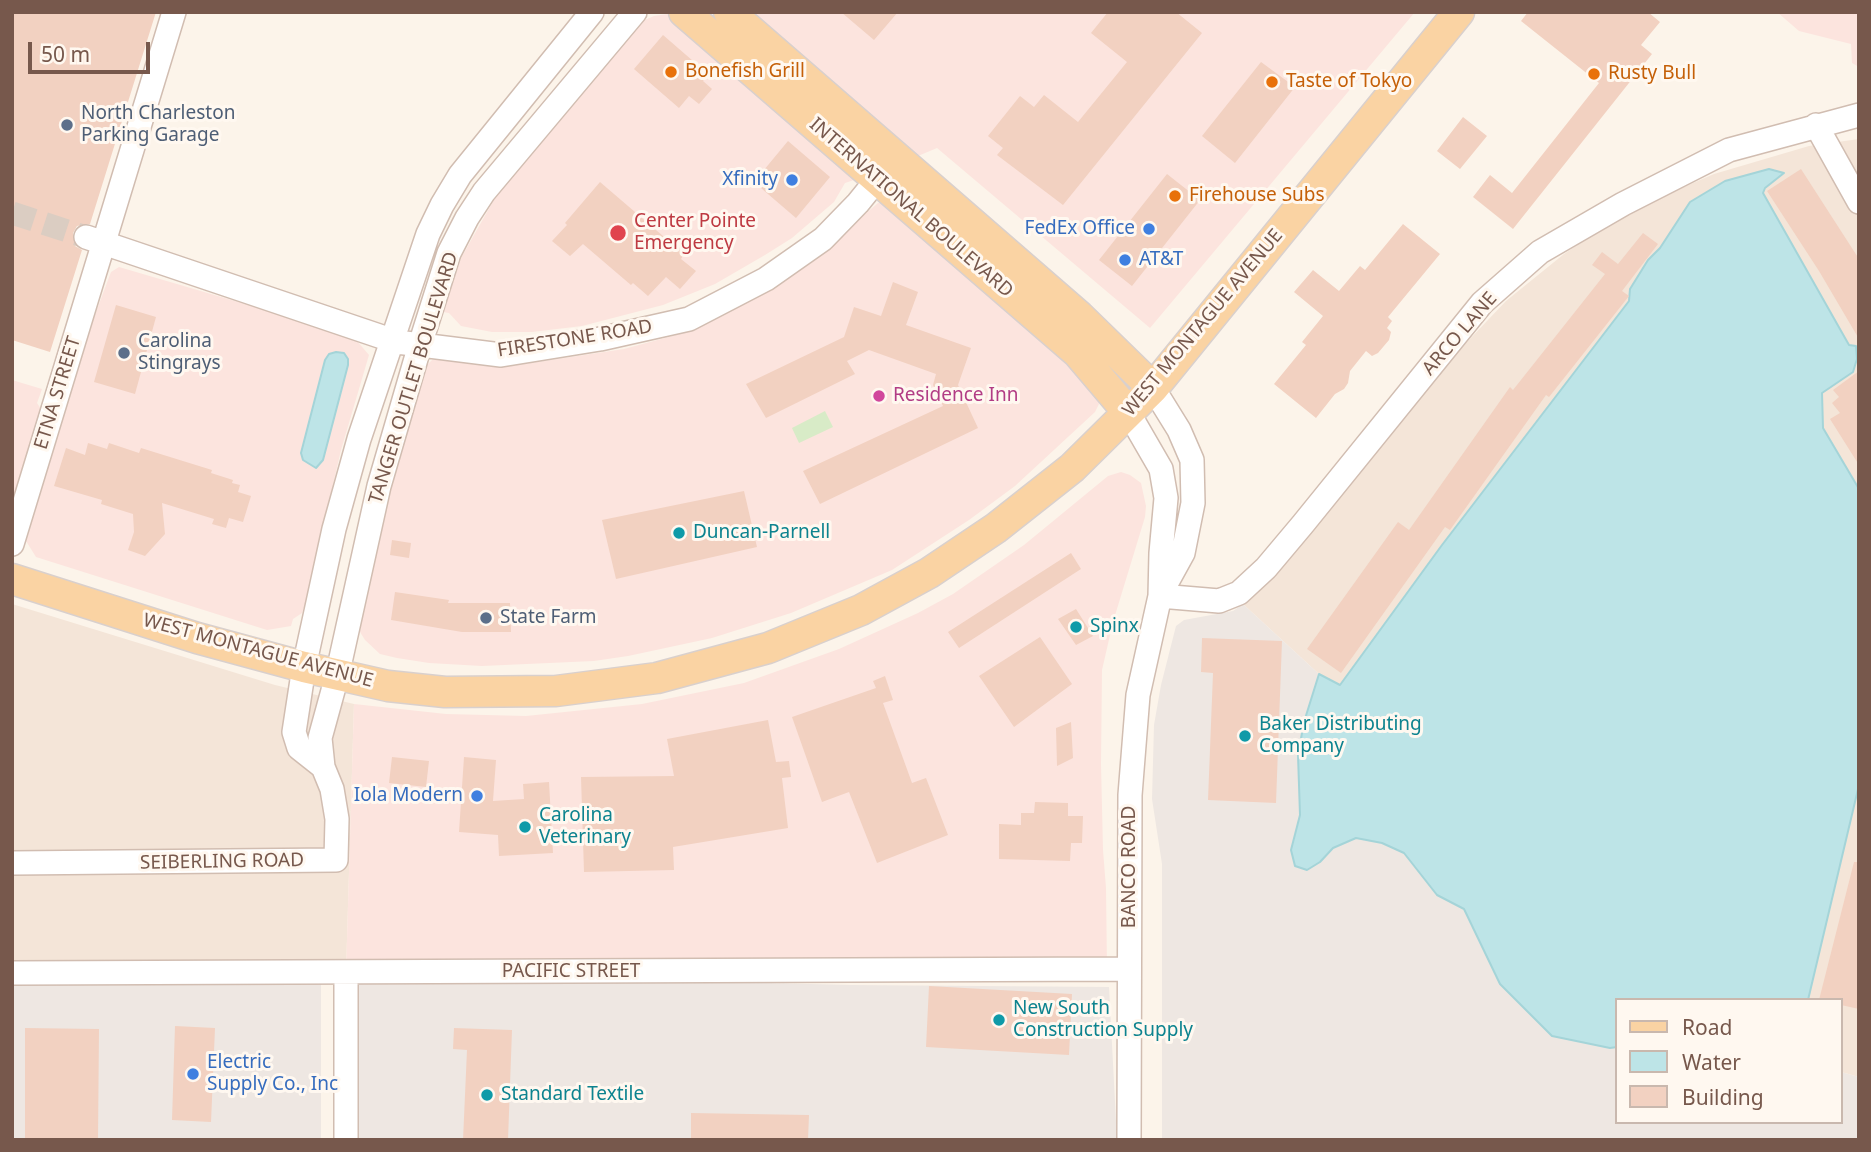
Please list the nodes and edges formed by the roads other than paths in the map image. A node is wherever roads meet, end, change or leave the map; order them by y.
1 (174, 12) edge
2 (592, 12) edge
3 (635, 12) edge
4 (684, 12) edge
5 (729, 12) edge
6 (1459, 12) edge
7 (1859, 115) edge
8 (1816, 125) junction
9 (887, 168) junction
10 (1859, 202) edge
11 (95, 240) junction
12 (391, 340) junction
13 (419, 345) junction
14 (1153, 388) junction
15 (1128, 412) junction
16 (12, 544) edge
17 (12, 579) edge
18 (1160, 596) junction
19 (304, 667) junction
20 (337, 676) junction
21 (323, 767) junction
22 (12, 863) edge
23 (1129, 969) junction
24 (12, 973) edge
25 (346, 973) junction
26 (346, 1140) edge
27 (1129, 1140) edge

1 - 11 street, ETNA STREET
2 - 12 street, TANGER OUTLET BOULEVARD
3 - 13 street, TANGER OUTLET BOULEVARD
4 - 9 main road, INTERNATIONAL BOULEVARD
5 - 9 main road, INTERNATIONAL BOULEVARD
6 - 14 main road, WEST MONTAGUE AVENUE
7 - 8 street, ARCO LANE
8 - 10 street
8 - 18 street, ARCO LANE
9 - 13 street, FIRESTONE ROAD
9 - 14 main road, INTERNATIONAL BOULEVARD
9 - 15 main road, INTERNATIONAL BOULEVARD
11 - 12 street, FIRESTONE ROAD
11 - 16 street, ETNA STREET
12 - 13 street, FIRESTONE ROAD
12 - 19 street, TANGER OUTLET BOULEVARD
13 - 20 street, TANGER OUTLET BOULEVARD
14 - 15 main road, WEST MONTAGUE AVENUE
14 - 18 street, BANCO ROAD
15 - 18 street, BANCO ROAD
15 - 20 main road, WEST MONTAGUE AVENUE
17 - 19 main road, WEST MONTAGUE AVENUE
18 - 23 street, BANCO ROAD
19 - 20 main road, WEST MONTAGUE AVENUE
19 - 21 street, SEIBERLING ROAD
20 - 21 street, SEIBERLING ROAD
21 - 22 street, SEIBERLING ROAD
23 - 25 street, PACIFIC STREET
23 - 27 street, BANCO ROAD
24 - 25 street, PACIFIC STREET
25 - 26 street

